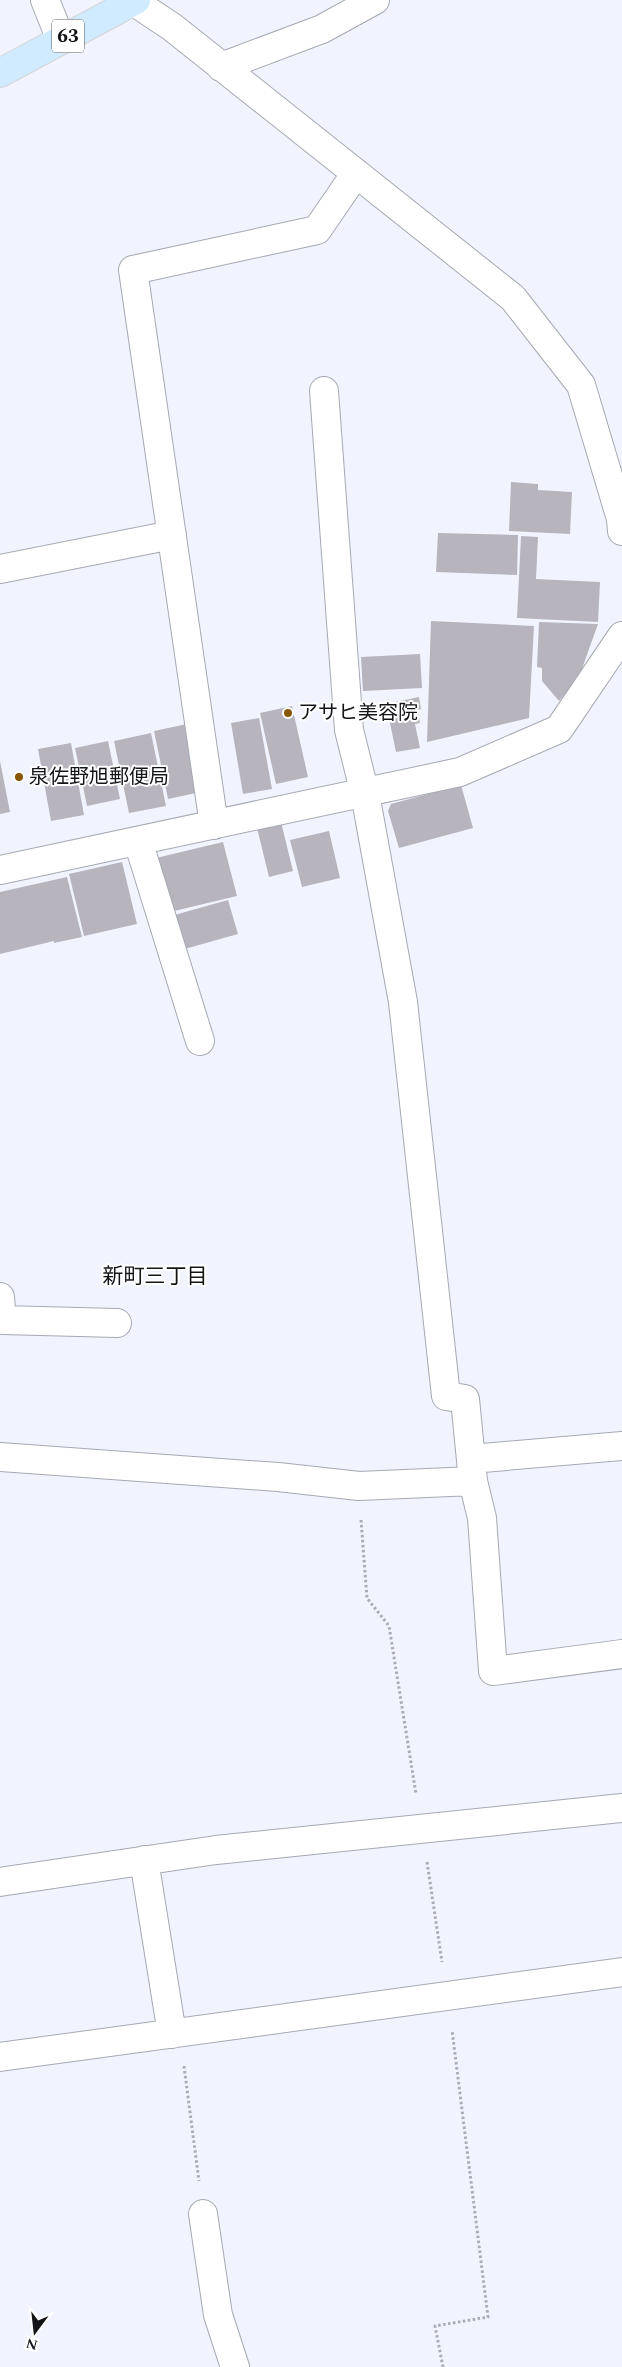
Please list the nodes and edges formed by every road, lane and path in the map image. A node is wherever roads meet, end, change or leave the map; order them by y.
1 (46, 0) edge
2 (375, 0) edge
3 (135, 1) edge
4 (61, 40) junction
5 (221, 66) junction
6 (0, 72) edge
7 (356, 173) junction
8 (324, 391) dead end
9 (622, 523) edge
10 (172, 535) junction
11 (0, 569) edge
12 (622, 636) edge
13 (365, 794) junction
14 (214, 825) junction
15 (138, 841) junction
16 (0, 870) edge
17 (200, 1041) dead end
18 (0, 1297) edge
19 (117, 1323) dead end
20 (622, 1446) edge
21 (0, 1457) edge
22 (472, 1470) junction
23 (359, 1486) junction
24 (622, 1654) edge
25 (622, 1808) edge
26 (421, 1828) junction
27 (144, 1860) junction
28 (0, 1882) edge
29 (622, 1972) edge
30 (448, 1996) junction
31 (176, 2034) junction
32 (0, 2058) edge
33 (203, 2214) joint
34 (235, 2367) edge
35 (443, 2367) edge

1 - 4 street
2 - 5 street
3 - 4 main road, 63
3 - 5 street
4 - 6 main road, 63
5 - 7 street
7 - 9 street
7 - 10 street
8 - 13 street
10 - 11 street
10 - 14 street
12 - 13 street
13 - 14 street
13 - 22 street
14 - 15 street
15 - 16 street
15 - 17 street
18 - 19 street
20 - 22 street
21 - 23 street
22 - 23 street
22 - 24 street
23 - 26 path
25 - 26 street
26 - 27 street
26 - 30 path
27 - 28 street
27 - 31 street
29 - 30 street
30 - 31 street
30 - 35 path
31 - 32 street
31 - 33 path
33 - 34 street

